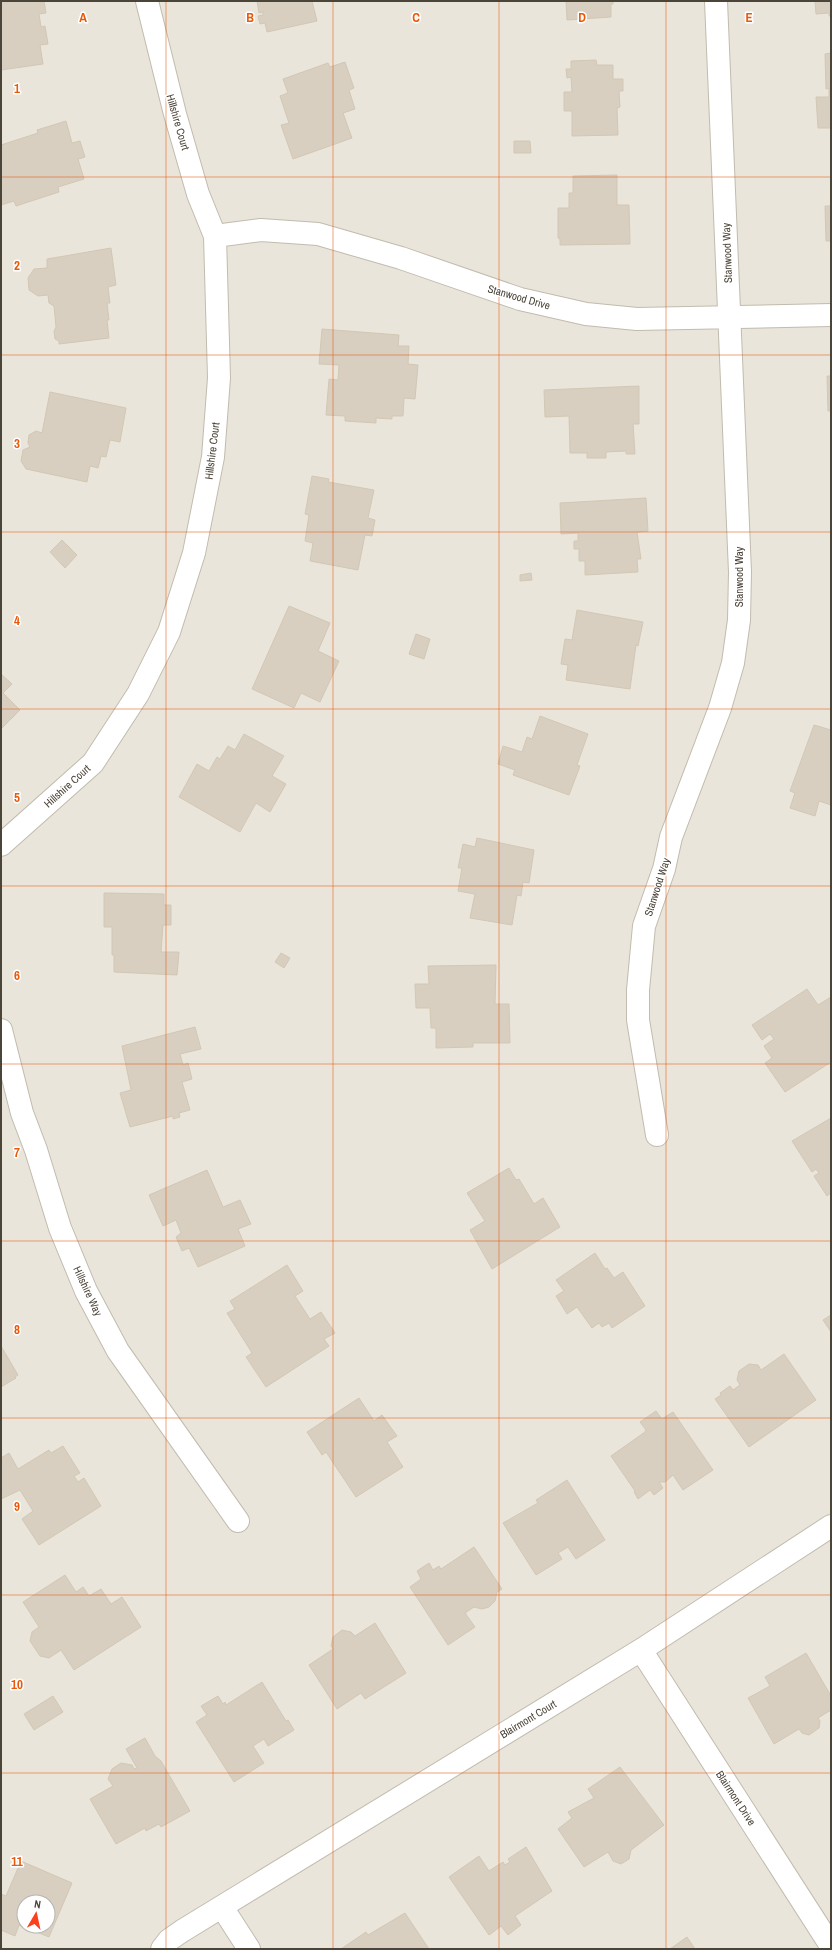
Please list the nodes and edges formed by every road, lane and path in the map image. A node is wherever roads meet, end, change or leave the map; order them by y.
1 (147, 1) edge
2 (716, 1) edge
3 (215, 236) junction
4 (831, 316) edge
5 (729, 318) junction
6 (1, 845) edge
7 (1, 1030) edge
8 (657, 1136) dead end
9 (238, 1521) dead end
10 (831, 1526) edge
11 (641, 1650) junction
12 (222, 1906) junction
13 (831, 1946) edge
14 (162, 1949) edge
15 (249, 1949) edge

1 - 3 street, Hillshire Court
2 - 5 street, Stanwood Way
3 - 5 street, Stanwood Drive
3 - 6 street, Hillshire Court
4 - 5 street, Stanwood Drive
5 - 8 street, Stanwood Way
7 - 9 street, Hillshire Way
10 - 11 street, Blairmont Court
11 - 12 street, Blairmont Court
11 - 13 street, Blairmont Drive
12 - 14 street, Blairmont Court
12 - 15 street

